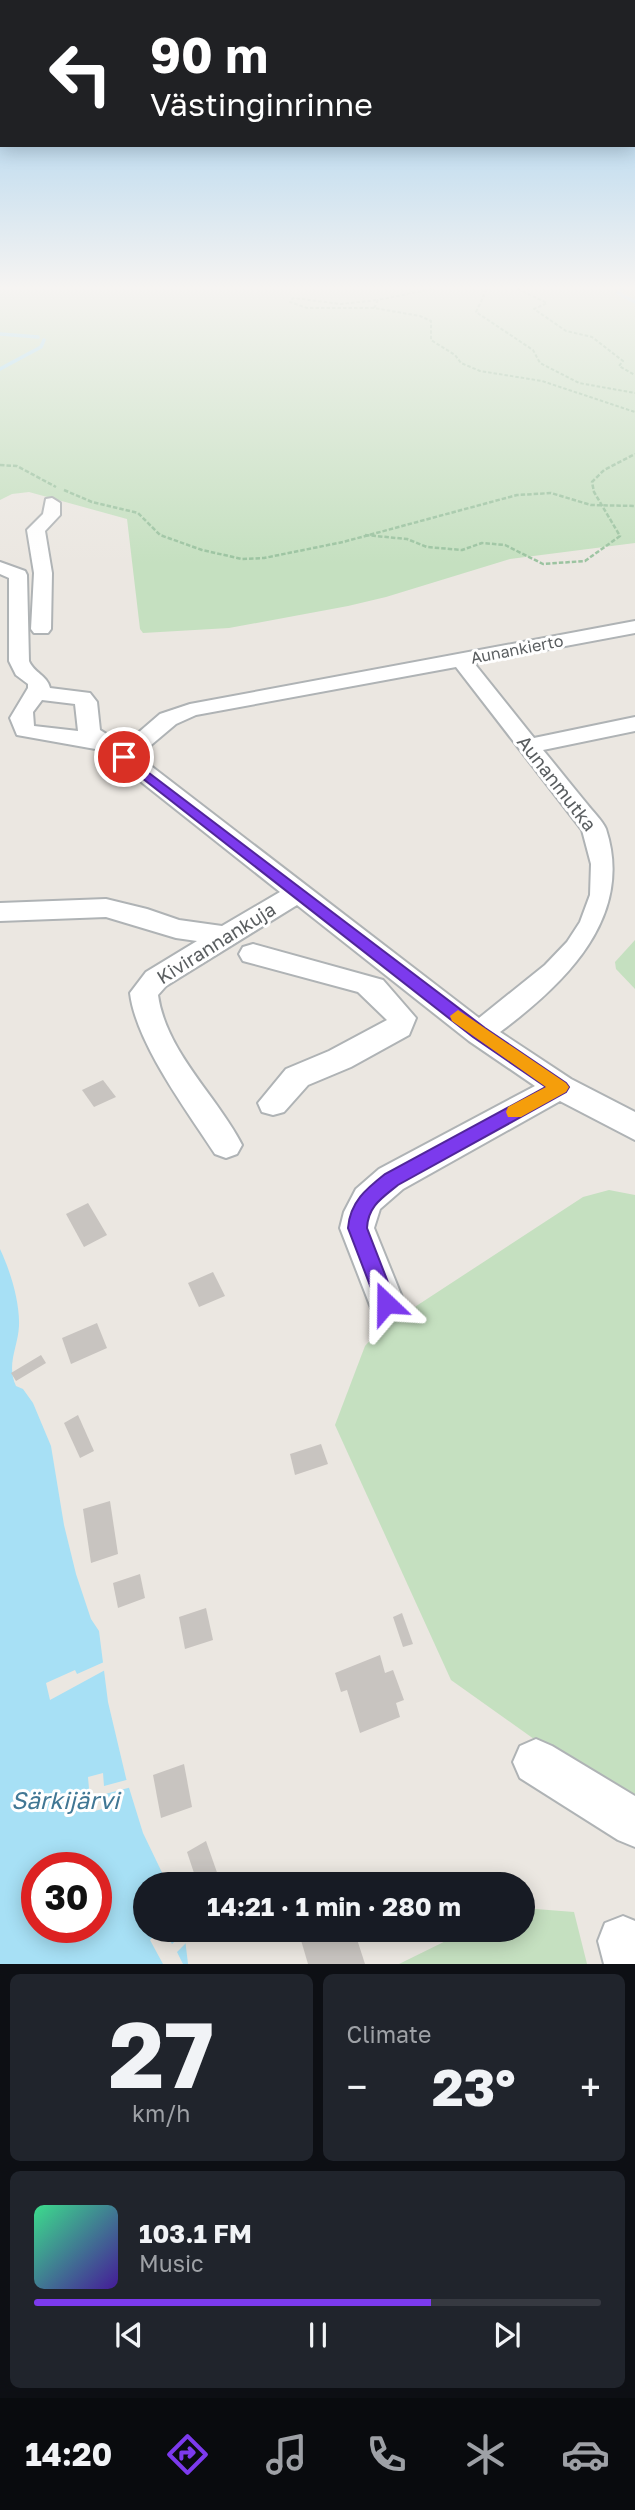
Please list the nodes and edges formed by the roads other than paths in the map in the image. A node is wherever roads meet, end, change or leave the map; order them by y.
1 (52, 503) dead end
2 (0, 567) edge
3 (43, 573) junction
4 (18, 592) junction
5 (635, 627) edge
6 (41, 629) dead end
7 (461, 660) junction
8 (37, 693) junction
9 (635, 724) edge
10 (98, 740) junction
11 (528, 746) junction
12 (124, 757) junction
13 (0, 890) edge
14 (297, 893) junction
15 (40, 911) junction
16 (0, 912) edge
17 (226, 936) junction
18 (367, 946) junction
19 (253, 954) dead end
20 (340, 977) junction
21 (479, 1033) junction
22 (560, 1087) junction
23 (273, 1103) dead end
24 (635, 1127) edge
25 (226, 1145) dead end
26 (386, 1303) dead end
27 (536, 1762) dead end
28 (635, 1823) edge

1 - 3 street
2 - 4 street
3 - 4 street
3 - 6 street
4 - 8 street
5 - 7 street, Aunankierto
7 - 11 street, Aunanmutka
7 - 12 street, Aunankierto
8 - 10 street
8 - 10 street
9 - 11 street
10 - 12 street
11 - 21 street, Aunanmutka
12 - 14 street
13 - 15 street
14 - 17 street, Kivirannankuja
14 - 18 street
15 - 16 street
15 - 17 street
17 - 25 street, Kivirannankuja
18 - 20 street
18 - 21 street
19 - 20 street
20 - 23 street
21 - 22 street
22 - 24 street
22 - 26 street
27 - 28 street

